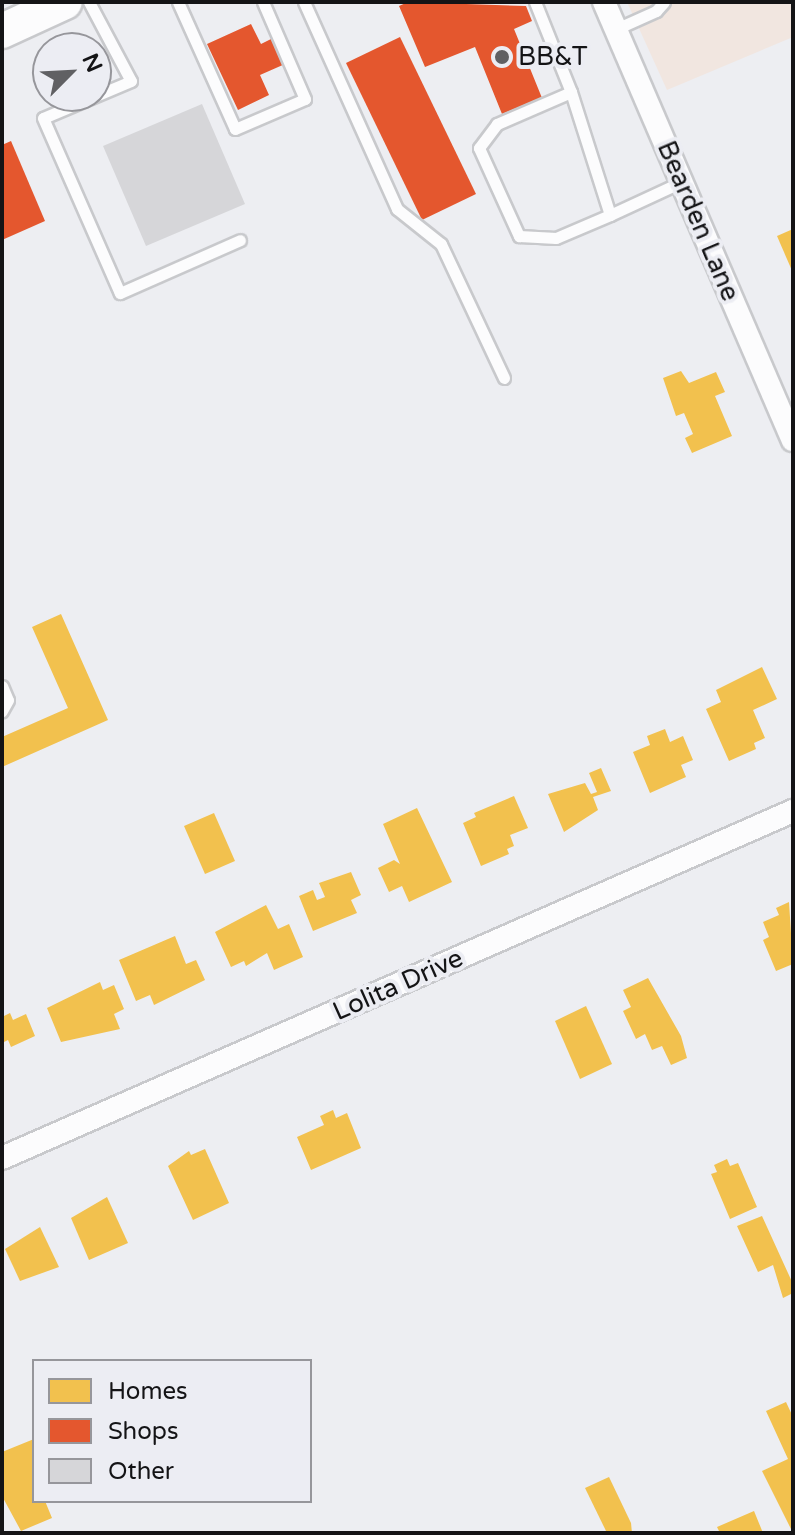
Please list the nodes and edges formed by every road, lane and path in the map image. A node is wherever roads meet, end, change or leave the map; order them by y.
1 (65, 2) edge
2 (89, 2) edge
3 (178, 2) edge
4 (263, 2) edge
5 (304, 2) edge
6 (535, 2) edge
7 (604, 2) edge
8 (664, 2) edge
9 (616, 29) junction
10 (2, 31) edge
11 (571, 92) junction
12 (681, 182) junction
13 (610, 215) junction
14 (240, 240) dead end
15 (504, 378) dead end
16 (793, 440) edge
17 (2, 686) edge
18 (2, 711) edge
19 (793, 811) edge
20 (2, 1158) edge

1 - 10 main road
2 - 14 lane
3 - 4 lane
5 - 15 lane
6 - 11 lane
7 - 9 street, Bearden Lane
8 - 9 lane
9 - 12 street, Bearden Lane
11 - 13 lane
11 - 13 lane
12 - 13 lane
12 - 16 street, Bearden Lane
17 - 18 lane
19 - 20 street, Lolita Drive

